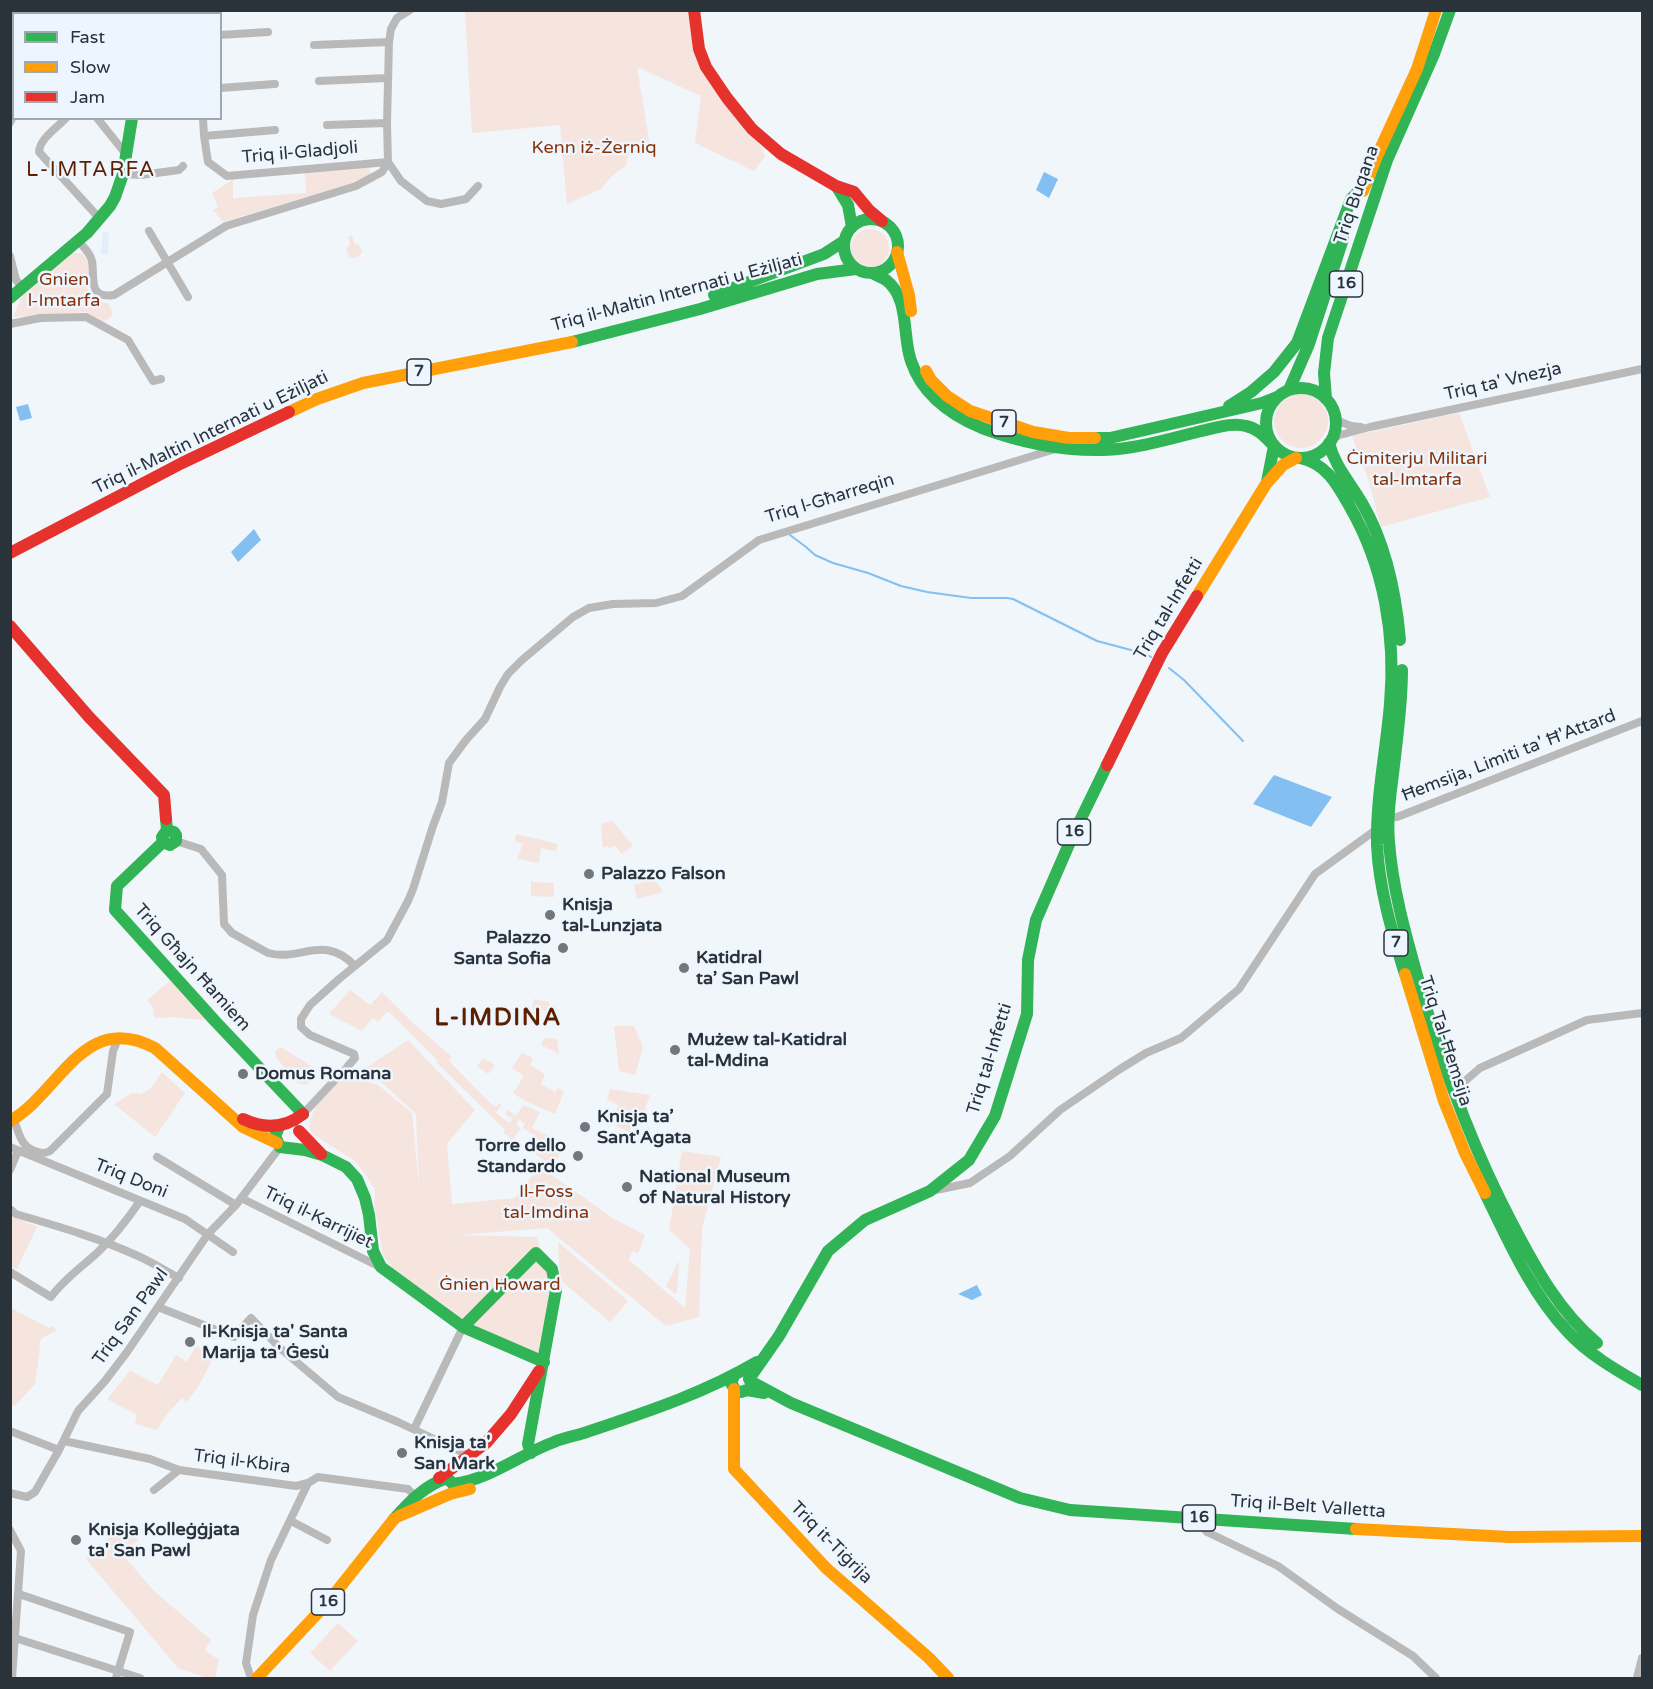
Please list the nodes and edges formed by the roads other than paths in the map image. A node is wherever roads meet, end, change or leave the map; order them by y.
1 (694, 10) edge
2 (1436, 10) edge
3 (1450, 10) edge
4 (409, 11) edge
5 (268, 32) dead end
6 (222, 35) edge
7 (389, 42) junction
8 (314, 45) dead end
9 (387, 78) junction
10 (319, 81) dead end
11 (274, 84) dead end
12 (222, 88) edge
13 (64, 120) edge
14 (99, 120) edge
15 (132, 120) edge
16 (203, 120) edge
17 (387, 123) junction
18 (327, 125) dead end
19 (275, 130) dead end
20 (204, 136) junction
21 (125, 153) junction
22 (388, 162) junction
23 (183, 166) dead end
24 (123, 174) junction
25 (376, 176) junction
26 (401, 181) junction
27 (1367, 182) junction
28 (478, 186) dead end
29 (836, 186) junction
30 (100, 219) junction
31 (882, 221) junction
32 (852, 227) junction
33 (148, 231) dead end
34 (78, 241) junction
35 (844, 241) junction
36 (897, 252) junction
37 (10, 256) edge
38 (168, 262) junction
39 (856, 269) junction
40 (874, 274) junction
41 (23, 288) junction
42 (188, 297) dead end
43 (10, 298) edge
44 (13, 322) edge
45 (1642, 369) edge
46 (161, 379) dead end
47 (1289, 390) junction
48 (1277, 397) junction
49 (1326, 399) junction
50 (1219, 412) junction
51 (1335, 420) junction
52 (1370, 427) junction
53 (1017, 438) junction
54 (1331, 441) junction
55 (1273, 445) junction
56 (1058, 448) junction
57 (1298, 458) junction
58 (1014, 462) junction
59 (1266, 484) junction
60 (10, 543) edge
61 (10, 553) edge
62 (10, 626) edge
63 (1642, 721) edge
64 (1388, 818) junction
65 (1377, 829) junction
66 (169, 838) junction
67 (355, 966) junction
68 (1642, 1013) edge
69 (119, 1037) junction
70 (348, 1065) dead end
71 (333, 1082) tunnel mouth
72 (229, 1113) junction
73 (303, 1114) junction
74 (1462, 1114) junction
75 (12, 1121) edge
76 (291, 1128) junction
77 (278, 1145) junction
78 (293, 1148) junction
79 (14, 1149) edge
80 (322, 1155) junction
81 (158, 1157) dead end
82 (10, 1170) edge
83 (930, 1191) junction
84 (140, 1202) junction
85 (238, 1202) junction
86 (10, 1209) edge
87 (208, 1234) junction
88 (107, 1243) junction
89 (233, 1252) dead end
90 (381, 1267) junction
91 (10, 1272) edge
92 (178, 1278) junction
93 (159, 1307) junction
94 (464, 1327) junction
95 (544, 1362) junction
96 (1642, 1376) edge
97 (741, 1384) junction
98 (1642, 1385) edge
99 (414, 1429) junction
100 (10, 1431) edge
101 (567, 1439) junction
102 (64, 1441) junction
103 (59, 1450) junction
104 (531, 1453) junction
105 (470, 1456) junction
106 (179, 1470) junction
107 (436, 1481) junction
108 (308, 1483) junction
109 (154, 1490) dead end
110 (10, 1493) edge
111 (445, 1493) junction
112 (414, 1496) junction
113 (1196, 1518) junction
114 (393, 1519) junction
115 (291, 1521) junction
116 (10, 1530) edge
117 (1642, 1536) edge
118 (327, 1540) dead end
119 (19, 1594) junction
120 (15, 1638) junction
121 (1642, 1658) edge
122 (117, 1675) edge
123 (12, 1678) edge
124 (140, 1678) edge
125 (250, 1678) edge
126 (257, 1678) edge
127 (948, 1678) edge
128 (1436, 1678) edge
129 (1636, 1678) edge

1 - 29 main road
2 - 27 main road, Triq Buqana / 16
3 - 49 main road, Triq Buqana / 16
4 - 7 street
5 - 6 street
7 - 8 street
7 - 9 street
9 - 10 street
9 - 17 street
11 - 12 street
13 - 30 street
14 - 21 street
15 - 21 main road
16 - 20 street, Triq il-Gladjoli
17 - 18 street
17 - 22 street
19 - 20 street
20 - 22 street, Triq il-Gladjoli
21 - 24 main road
22 - 25 street
22 - 26 street
23 - 24 street
24 - 30 main road
25 - 26 street
25 - 38 street
26 - 28 street
27 - 47 main road, Triq Buqana / 16
27 - 50 main road
29 - 31 main road
29 - 32 main road
30 - 34 main road
31 - 32 main road
31 - 36 main road, 7
32 - 35 main road, 7
33 - 38 street
34 - 38 street
34 - 41 main road
35 - 39 main road
35 - 60 main road, Triq il-Maltin Internati u Eżiljati / 7
36 - 40 main road
36 - 50 main road, 7
37 - 41 street
38 - 42 street
39 - 40 main road, 7
39 - 61 main road, Triq il-Maltin Internati u Eżiljati / 7
40 - 53 main road, 7
41 - 43 main road
44 - 46 street
45 - 52 street, Triq ta' Vnezja
47 - 48 main road, 7
47 - 49 main road
48 - 50 main road, 7
48 - 55 main road
49 - 51 main road
51 - 52 street, Triq ta' Vnezja
51 - 54 main road, 7
52 - 54 street, Triq ta' Vnezja
53 - 56 main road, 7
53 - 58 street
54 - 57 main road
54 - 64 main road, Triq Tal-Ħemsija / 7
55 - 56 main road, 7
55 - 57 main road, 7
55 - 59 main road, Triq tal-Infetti / 16
56 - 58 street, Triq l-Għarreqin
57 - 59 main road, Triq tal-Infetti / 16
57 - 65 main road, Triq Tal-Ħemsija / 7
58 - 67 street, Triq l-Għarreqin
59 - 83 main road, Triq tal-Infetti / 16
62 - 66 main road
63 - 64 street, Ħemsija, Limiti ta' Ħ'Attard
64 - 74 main road, Triq Tal-Ħemsija / 7
65 - 83 street
65 - 98 main road, Triq Tal-Ħemsija / 7
66 - 67 street
66 - 73 main road, Triq Għajn Ħamiem
67 - 70 street, Triq l-Għarreqin
68 - 74 street
69 - 72 main road
69 - 75 main road
69 - 75 street
71 - 73 street
72 - 76 main road
72 - 77 main road
73 - 76 main road
74 - 96 main road, Triq Tal-Ħemsija / 7
76 - 77 main road
76 - 78 main road
76 - 80 main road
77 - 78 main road
77 - 85 street, Triq San Pawl
78 - 80 main road
79 - 82 street
79 - 84 street, Triq Doni
80 - 90 main road
81 - 85 street, Triq il-Karrijiet
83 - 97 main road, Triq tal-Infetti / 16
84 - 87 street, Triq Doni
84 - 88 street
85 - 87 street, Triq San Pawl
85 - 90 street, Triq il-Karrijiet
86 - 88 street
87 - 89 street, Triq Doni
87 - 92 street, Triq San Pawl
88 - 91 street
88 - 92 street
90 - 94 main road
92 - 93 street, Triq San Pawl
93 - 99 street
93 - 102 street, Triq San Pawl
94 - 95 main road
94 - 95 main road
94 - 99 street
95 - 104 main road
95 - 105 main road
97 - 101 main road, 16
97 - 113 main road, Triq il-Belt Valletta / 16
97 - 127 main road, Triq it-Tiġrija
99 - 105 street
100 - 103 street
101 - 104 main road, 16
101 - 111 main road, 16
102 - 103 street, Triq San Pawl
102 - 106 street, Triq il-Kbira
103 - 110 street, Triq San Pawl
104 - 111 main road, 16
105 - 107 main road
106 - 108 street, Triq il-Kbira
106 - 109 street
107 - 111 main road
107 - 112 main road, 16
108 - 112 street, Triq il-Kbira
108 - 115 street
111 - 112 main road
111 - 114 main road, 16
112 - 114 main road, 16
113 - 117 main road, Triq il-Belt Valletta / 16
113 - 128 street
114 - 126 main road, 16
115 - 118 street
115 - 125 street
116 - 119 street
119 - 120 street
119 - 122 street
120 - 122 street
120 - 123 street
121 - 129 street
122 - 124 street

